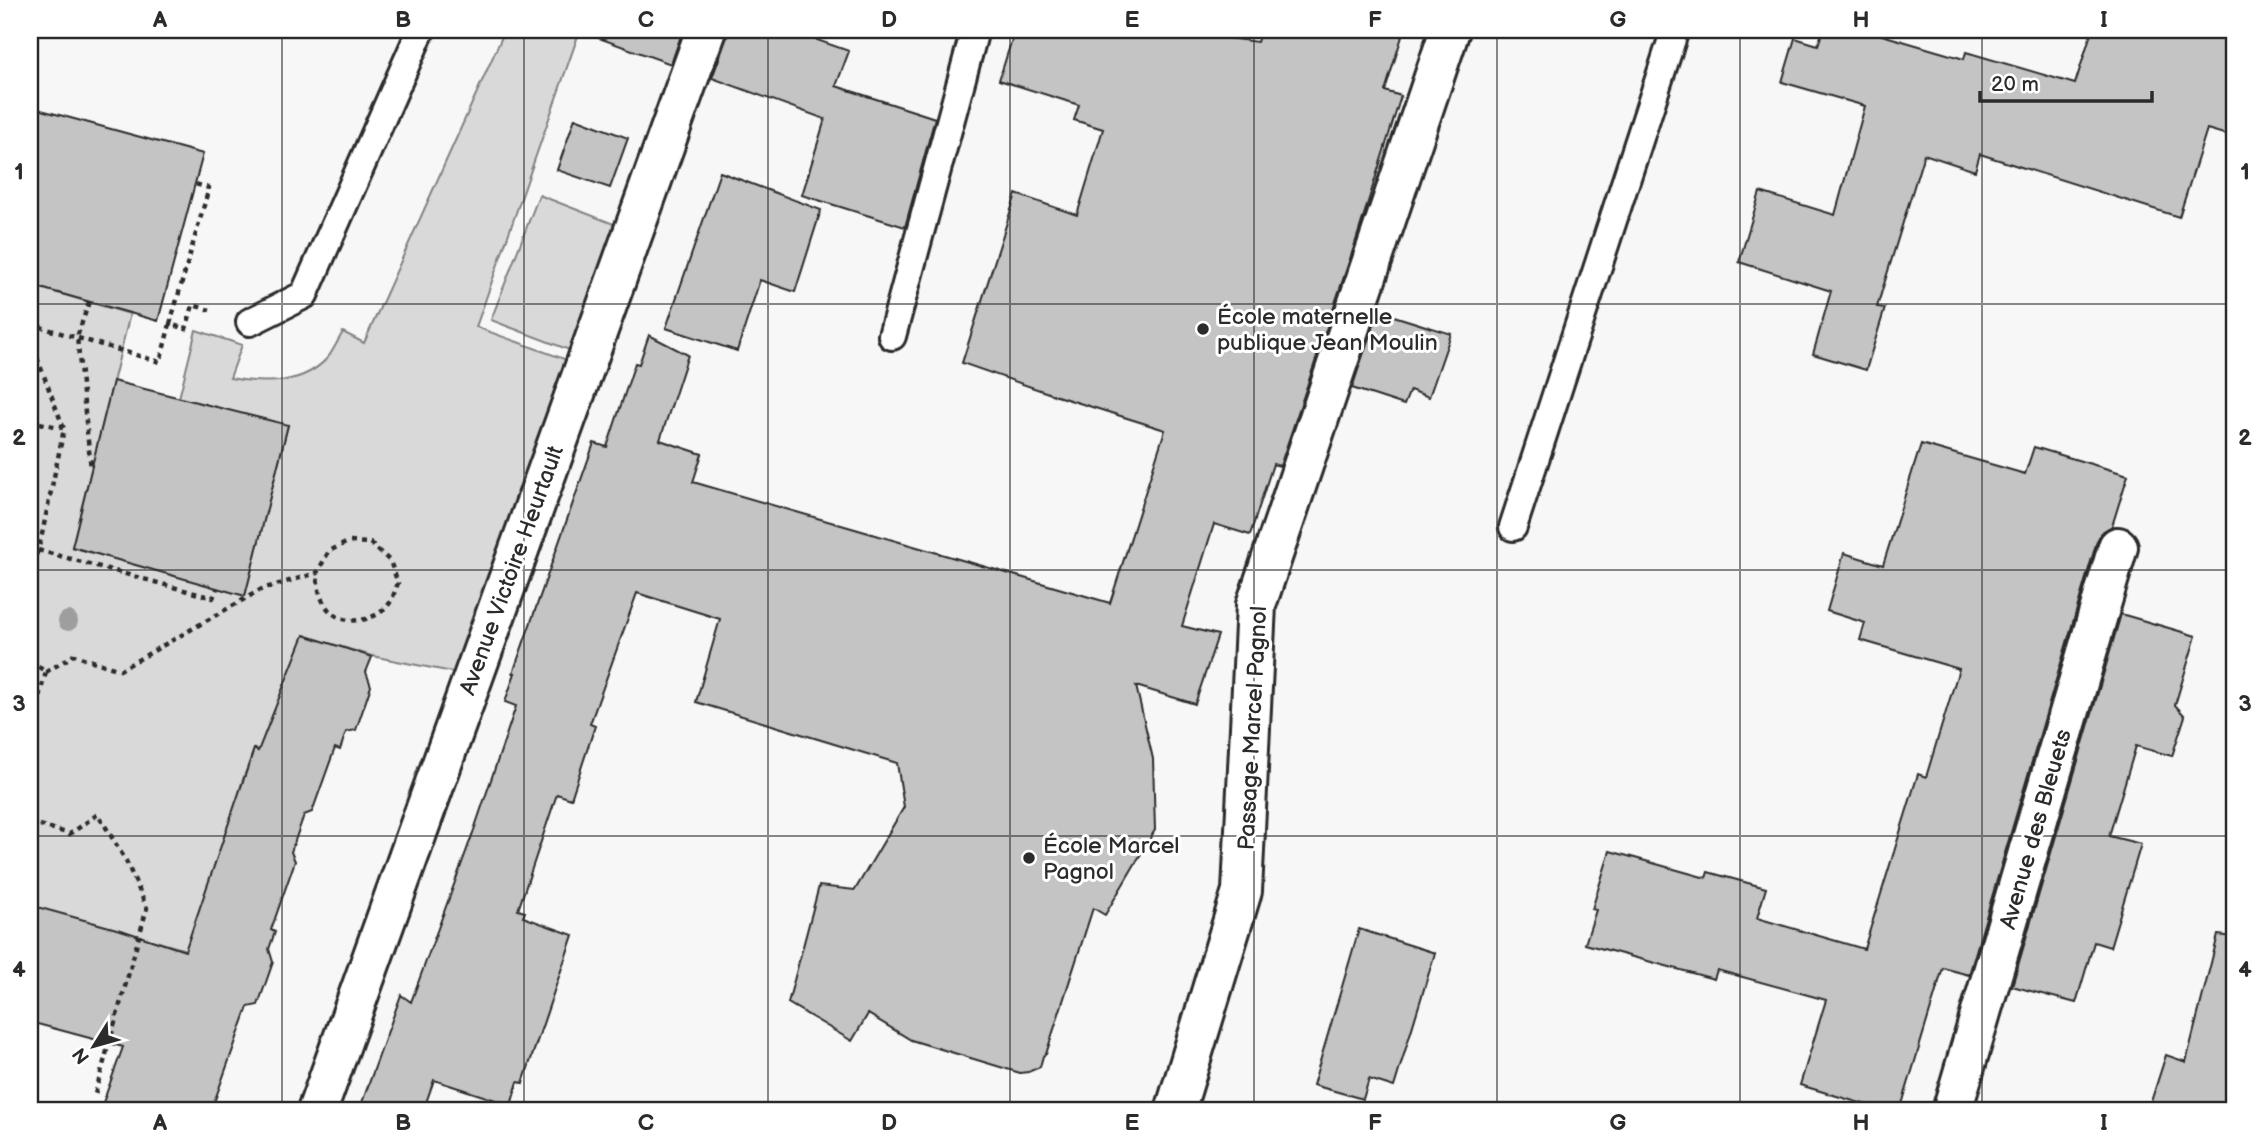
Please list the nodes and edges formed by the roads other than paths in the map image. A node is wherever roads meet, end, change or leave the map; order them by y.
1 (421, 30) edge
2 (706, 30) edge
3 (975, 30) edge
4 (1450, 30) edge
5 (1675, 30) edge
6 (250, 322) road end
7 (892, 336) dead end
8 (1513, 527) dead end
9 (2118, 547) dead end
10 (317, 1111) edge
11 (1175, 1111) edge
12 (1952, 1111) edge

1 - 6 lane
2 - 10 street, Avenue Victoire Heurtault
3 - 7 lane
4 - 11 street, Passage Marcel Pagnol
5 - 8 lane
9 - 12 street, Avenue des Bleuets

